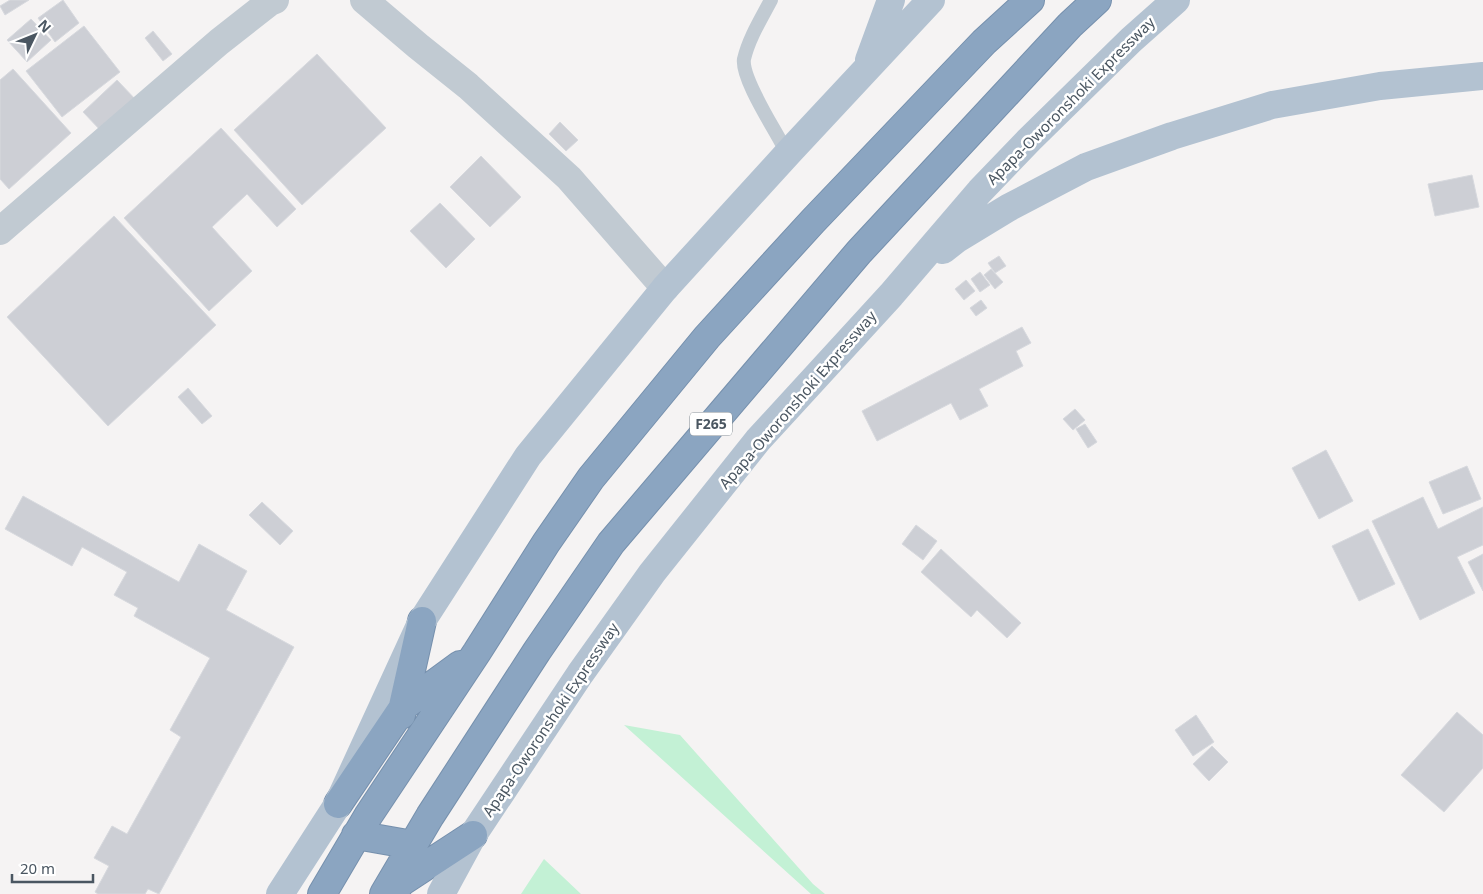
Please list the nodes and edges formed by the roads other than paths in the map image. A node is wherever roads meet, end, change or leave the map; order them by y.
1 (275, 0) edge
2 (364, 0) edge
3 (771, 0) edge
4 (891, 0) edge
5 (931, 0) edge
6 (1030, 0) edge
7 (1098, 0) edge
8 (1176, 0) edge
9 (864, 72) junction
10 (1483, 76) edge
11 (790, 151) junction
12 (0, 231) edge
13 (665, 288) junction
14 (891, 295) junction
15 (422, 621) junction
16 (477, 652) junction
17 (404, 706) junction
18 (338, 804) junction
19 (430, 816) junction
20 (362, 826) junction
21 (473, 835) junction
22 (413, 845) junction
23 (394, 891) edge
24 (280, 894) edge
25 (322, 894) edge
26 (442, 894) edge

1 - 12 street
2 - 13 street
3 - 11 lane
4 - 9 main road
5 - 9 main road
6 - 16 highway
7 - 19 highway, F265
8 - 14 main road, Apapa-Oworonshoki Expressway
9 - 11 main road
10 - 14 main road
11 - 13 main road
13 - 15 main road
14 - 21 main road, Apapa-Oworonshoki Expressway
15 - 17 highway
15 - 18 main road
16 - 17 highway
16 - 20 highway
17 - 18 highway
17 - 20 highway
18 - 24 main road
19 - 22 highway, F265
19 - 23 highway
20 - 22 highway
20 - 25 highway
21 - 23 highway
21 - 26 main road, Apapa-Oworonshoki Expressway
22 - 23 highway, F265

